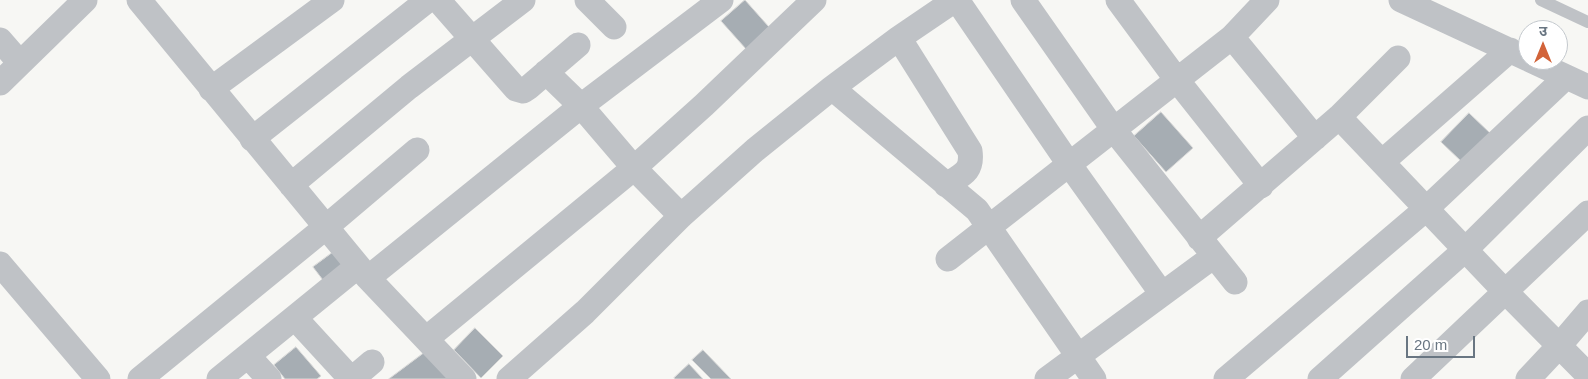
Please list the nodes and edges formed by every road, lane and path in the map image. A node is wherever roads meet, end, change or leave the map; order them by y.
1 (139, 0) edge
2 (332, 0) edge
3 (428, 0) edge
4 (438, 0) edge
5 (523, 0) edge
6 (587, 0) edge
7 (721, 0) edge
8 (814, 0) edge
9 (956, 0) edge
10 (1023, 0) edge
11 (1118, 0) edge
12 (1267, 0) edge
13 (1401, 0) edge
14 (1541, 0) edge
15 (69, 5) edge
16 (1588, 22) edge
17 (614, 27) dead end
18 (1232, 37) junction
19 (899, 38) junction
20 (471, 39) junction
21 (0, 40) edge
22 (578, 45) dead end
23 (1518, 54) edge
24 (1398, 58) dead end
25 (1518, 60) edge
26 (20, 63) junction
27 (1552, 70) edge
28 (546, 72) junction
29 (1177, 80) junction
30 (1577, 82) edge
31 (0, 83) edge
32 (832, 88) junction
33 (212, 89) junction
34 (581, 106) junction
35 (1339, 117) junction
36 (1588, 128) edge
37 (1114, 130) junction
38 (1315, 138) junction
39 (252, 139) junction
40 (417, 150) dead end
41 (1382, 162) junction
42 (1069, 164) junction
43 (634, 168) junction
44 (946, 185) junction
45 (291, 186) junction
46 (1261, 186) junction
47 (1426, 209) junction
48 (1588, 213) edge
49 (681, 216) junction
50 (989, 226) junction
51 (326, 227) junction
52 (1206, 247) junction
53 (1466, 249) junction
54 (948, 259) dead end
55 (0, 264) edge
56 (363, 272) junction
57 (1235, 282) dead end
58 (1506, 292) junction
59 (1162, 294) junction
60 (1588, 312) edge
61 (294, 318) junction
62 (426, 339) junction
63 (1559, 346) junction
64 (248, 356) junction
65 (1078, 356) junction
66 (372, 362) dead end
67 (1588, 375) edge
68 (98, 379) edge
69 (140, 379) edge
70 (219, 379) edge
71 (269, 379) edge
72 (352, 379) edge
73 (464, 379) edge
74 (509, 379) edge
75 (1047, 379) edge
76 (1094, 379) edge
77 (1226, 379) edge
78 (1320, 379) edge
79 (1413, 379) edge
80 (1528, 379) edge

1 - 33 street
2 - 33 street
3 - 39 street
4 - 20 street
5 - 20 street
6 - 17 street
7 - 34 street
8 - 43 street
9 - 19 street
9 - 42 street
10 - 37 street
11 - 29 street
12 - 18 street
13 - 23 street
14 - 16 lane
15 - 26 street
18 - 29 street
18 - 38 street
19 - 32 street
19 - 44 street
20 - 28 street
20 - 45 street
21 - 26 street
22 - 28 street
24 - 35 street
25 - 41 street
26 - 31 street
27 - 30 street
28 - 34 street
29 - 37 street
29 - 46 street
30 - 47 street
32 - 44 street
32 - 49 street
33 - 39 street
34 - 43 street
34 - 56 street
35 - 38 street
35 - 41 street
36 - 53 street
37 - 42 street
37 - 52 street
38 - 46 street
39 - 45 street
40 - 51 street
41 - 47 street
42 - 50 street
42 - 59 street
43 - 49 street
43 - 62 street
44 - 50 street
45 - 51 street
46 - 52 street
47 - 53 street
47 - 77 street
48 - 58 street
49 - 74 street
50 - 54 street
50 - 65 street
51 - 56 street
51 - 69 street
52 - 57 street
52 - 59 street
53 - 58 street
53 - 78 street
55 - 68 street
56 - 61 street
56 - 62 street
58 - 63 street
58 - 79 street
59 - 65 street
60 - 63 street
61 - 64 street
61 - 72 street
62 - 73 street
63 - 67 street
63 - 80 street
64 - 70 street
64 - 71 street
65 - 75 street
65 - 76 street
66 - 72 street

